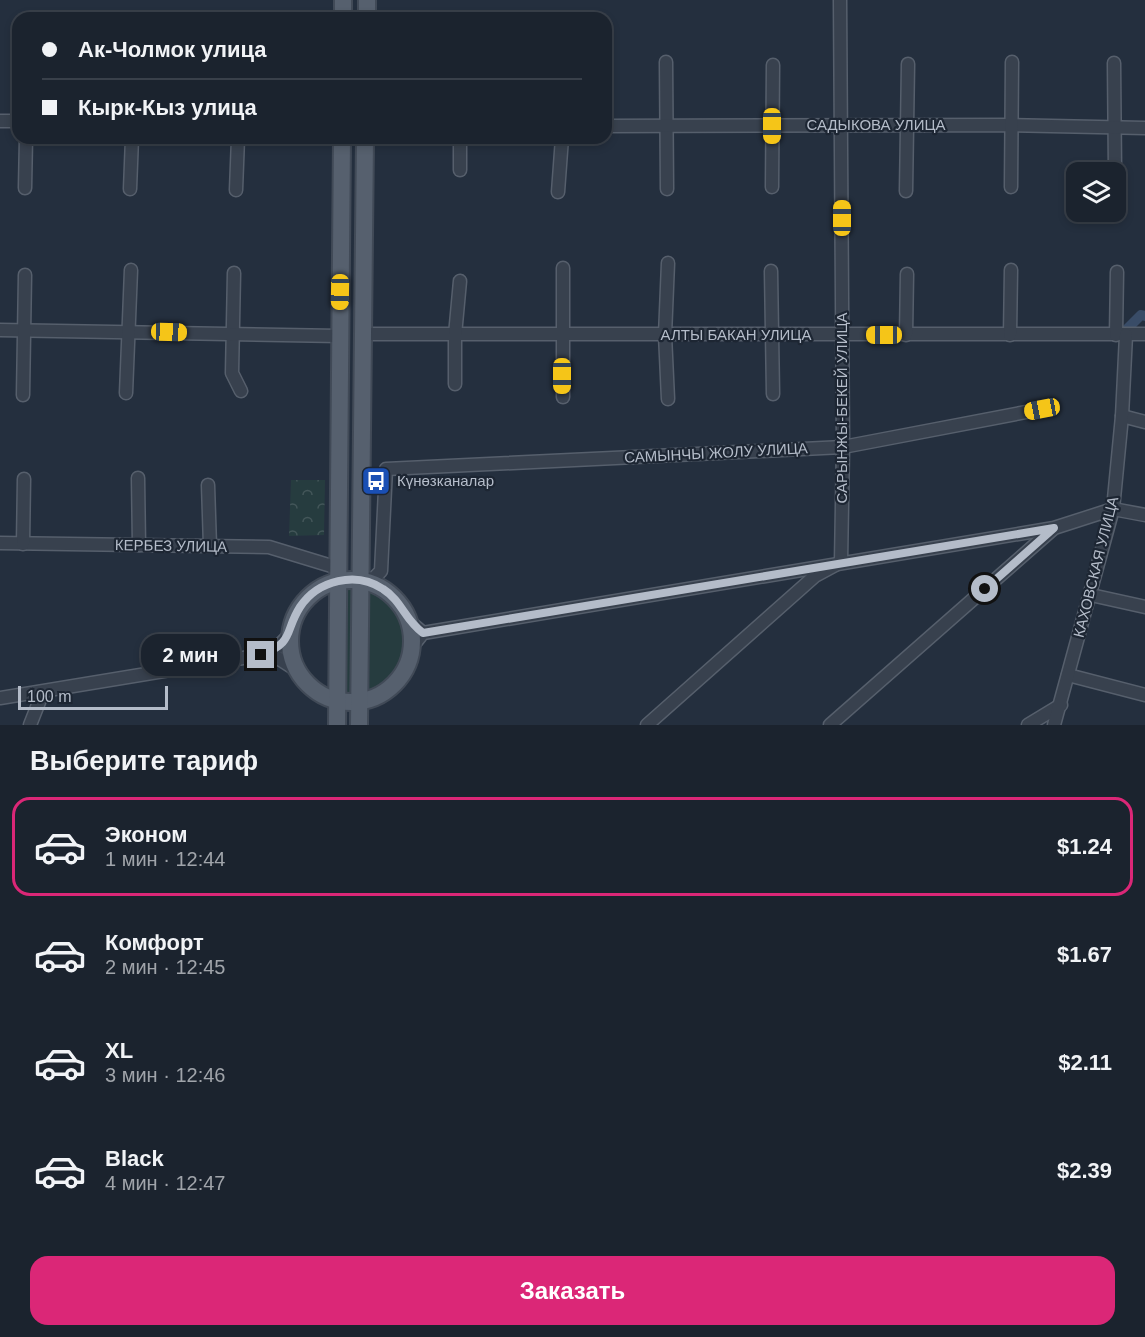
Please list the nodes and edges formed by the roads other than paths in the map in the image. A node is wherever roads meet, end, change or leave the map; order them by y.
1 (840, 0) edge
2 (666, 62) dead end
3 (1011, 62) dead end
4 (1114, 63) dead end
5 (908, 64) dead end
6 (773, 65) dead end
7 (842, 125) junction
8 (905, 125) junction
9 (1010, 125) junction
10 (612, 126) edge
11 (666, 126) junction
12 (772, 126) junction
13 (1116, 126) junction
14 (1145, 128) edge
15 (26, 144) edge
16 (132, 144) edge
17 (238, 144) edge
18 (342, 144) edge
19 (365, 144) edge
20 (460, 144) edge
21 (562, 144) edge
22 (1114, 162) edge
23 (460, 170) dead end
24 (772, 187) dead end
25 (1011, 187) dead end
26 (25, 188) dead end
27 (130, 189) dead end
28 (667, 189) dead end
29 (236, 190) dead end
30 (906, 191) dead end
31 (558, 192) dead end
32 (668, 263) dead end
33 (563, 268) dead end
34 (131, 270) dead end
35 (1011, 270) dead end
36 (771, 271) dead end
37 (1117, 272) dead end
38 (234, 273) dead end
39 (907, 274) dead end
40 (25, 275) dead end
41 (460, 281) dead end
42 (0, 330) edge
43 (24, 330) junction
44 (127, 331) junction
45 (233, 334) junction
46 (362, 334) junction
47 (1145, 334) edge
48 (455, 335) junction
49 (562, 335) junction
50 (665, 335) junction
51 (770, 335) junction
52 (842, 335) junction
53 (906, 335) junction
54 (1010, 335) junction
55 (1121, 335) junction
56 (339, 336) junction
57 (455, 384) dead end
58 (241, 391) dead end
59 (126, 393) dead end
60 (772, 393) dead end
61 (23, 395) dead end
62 (562, 397) dead end
63 (668, 399) dead end
64 (1042, 409) dead end
65 (1122, 416) junction
66 (1145, 422) edge
67 (843, 447) junction
68 (138, 478) dead end
69 (24, 479) dead end
70 (208, 485) dead end
71 (1113, 509) junction
72 (1145, 515) edge
73 (1054, 528) junction
74 (0, 543) edge
75 (23, 544) junction
76 (139, 545) junction
77 (210, 546) junction
78 (841, 562) junction
79 (338, 574) junction
80 (361, 580) junction
81 (1091, 595) junction
82 (1145, 608) edge
83 (409, 621) junction
84 (291, 633) junction
85 (423, 633) junction
86 (411, 648) junction
87 (261, 655) junction
88 (298, 671) junction
89 (1068, 675) junction
90 (43, 692) junction
91 (1145, 694) edge
92 (0, 698) edge
93 (337, 700) junction
94 (360, 701) junction
95 (1061, 705) junction
96 (30, 725) edge
97 (337, 725) edge
98 (359, 725) edge
99 (647, 725) edge
100 (830, 725) edge
101 (1028, 725) edge
102 (1054, 725) edge

1 - 7 street, САРЫНЖЫ-БЕКЕЙ УЛИЦА
2 - 11 street
3 - 9 street
4 - 13 street
5 - 8 street
6 - 12 street
7 - 8 street, САДЫКОВА УЛИЦА
7 - 12 street, САДЫКОВА УЛИЦА
7 - 52 street, САРЫНЖЫ-БЕКЕЙ УЛИЦА
8 - 9 street, САДЫКОВА УЛИЦА
8 - 30 street
9 - 13 street, САДЫКОВА УЛИЦА
9 - 25 street
10 - 11 street, САДЫКОВА УЛИЦА
11 - 12 street, САДЫКОВА УЛИЦА
11 - 28 street
12 - 24 street
13 - 14 street, САДЫКОВА УЛИЦА
13 - 22 street
15 - 26 street
16 - 27 street
17 - 29 street
18 - 56 main road
19 - 46 main road
20 - 23 street
21 - 31 street
32 - 50 street
33 - 49 street
34 - 44 street
35 - 54 street
36 - 51 street
37 - 55 street, КАХОВСКАЯ УЛИЦА
38 - 45 street
39 - 53 street
40 - 43 street
41 - 48 street
42 - 43 street
43 - 44 street
43 - 61 street
44 - 45 street
44 - 59 street
45 - 56 street
45 - 58 street
46 - 48 street, АЛТЫ БАКАН УЛИЦА
46 - 80 main road
47 - 55 street, АЛТЫ БАКАН УЛИЦА
48 - 49 street, АЛТЫ БАКАН УЛИЦА
48 - 57 street
49 - 50 street, АЛТЫ БАКАН УЛИЦА
49 - 62 street
50 - 51 street, АЛТЫ БАКАН УЛИЦА
50 - 63 street
51 - 52 street, АЛТЫ БАКАН УЛИЦА
51 - 60 street
52 - 53 street, АЛТЫ БАКАН УЛИЦА
52 - 67 street, САРЫНЖЫ-БЕКЕЙ УЛИЦА
53 - 54 street, АЛТЫ БАКАН УЛИЦА
54 - 55 street, АЛТЫ БАКАН УЛИЦА
55 - 65 street, КАХОВСКАЯ УЛИЦА
56 - 79 main road
64 - 67 street, САМЫНЧЫ ЖОЛУ УЛИЦА
65 - 66 street
65 - 71 street, КАХОВСКАЯ УЛИЦА
67 - 78 street, САРЫНЖЫ-БЕКЕЙ УЛИЦА
67 - 80 street, САМЫНЧЫ ЖОЛУ УЛИЦА
68 - 76 street
69 - 75 street
70 - 77 street
71 - 72 street
71 - 73 street
71 - 81 street, КАХОВСКАЯ УЛИЦА
73 - 78 street
73 - 100 street
74 - 75 street, КЕРБЕЗ УЛИЦА
75 - 76 street, КЕРБЕЗ УЛИЦА
76 - 77 street, КЕРБЕЗ УЛИЦА
77 - 79 street, КЕРБЕЗ УЛИЦА
78 - 85 street
78 - 99 street
79 - 80 main road
79 - 84 main road
79 - 93 main road
80 - 83 main road
80 - 94 main road
81 - 82 street
81 - 89 street, КАХОВСКАЯ УЛИЦА
83 - 85 street
83 - 86 main road
84 - 87 street
84 - 88 main road
85 - 86 street
86 - 94 main road
87 - 88 street
87 - 90 street
88 - 93 main road
89 - 91 street
89 - 95 street, КАХОВСКАЯ УЛИЦА
90 - 92 street
90 - 96 street
93 - 94 main road
93 - 97 main road
94 - 98 main road
95 - 101 street
95 - 102 street, КАХОВСКАЯ УЛИЦА

